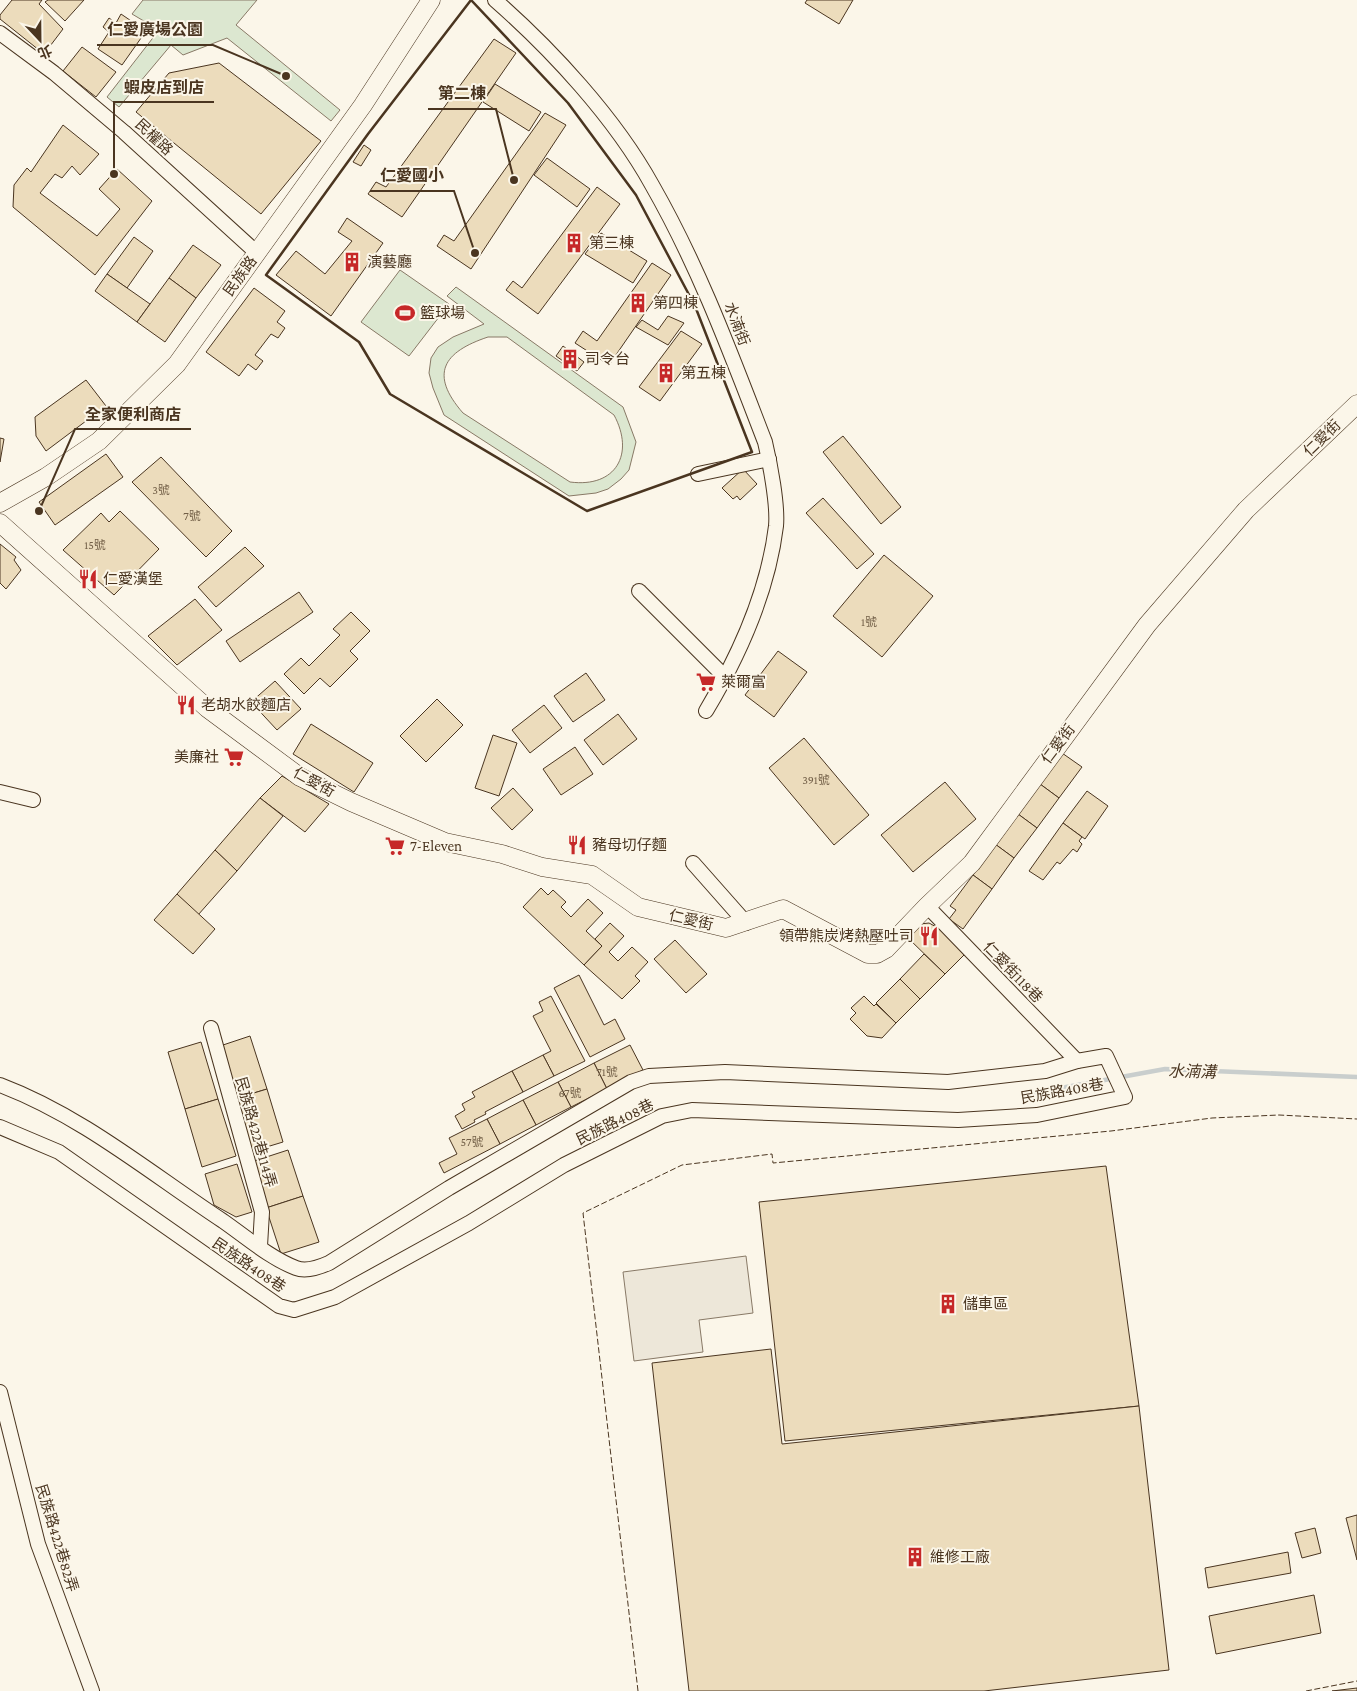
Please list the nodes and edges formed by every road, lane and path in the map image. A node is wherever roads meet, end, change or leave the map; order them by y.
1 (430, 0) edge
2 (495, 0) edge
3 (0, 33) edge
4 (257, 253) junction
5 (1357, 404) edge
6 (769, 459) junction
7 (698, 474) dead end
8 (0, 504) edge
9 (0, 523) edge
10 (639, 591) dead end
11 (726, 678) junction
12 (706, 711) dead end
13 (0, 792) edge
14 (33, 800) dead end
15 (693, 863) dead end
16 (926, 906) junction
17 (746, 923) junction
18 (211, 1028) dead end
19 (1077, 1060) junction
20 (0, 1085) edge
21 (0, 1127) edge
22 (260, 1246) junction
23 (0, 1392) edge
24 (92, 1691) edge

1 - 4 street, 民族路
2 - 6 street, 水湳街
3 - 4 street, 民權路
4 - 8 street, 民族路
5 - 16 street, 仁愛街
6 - 7 street
6 - 11 street, 水湳街
9 - 17 street, 仁愛街
10 - 11 street
11 - 12 street, 水湳街
13 - 14 street
15 - 17 street
16 - 17 street, 仁愛街
16 - 19 street, 仁愛街118巷
18 - 22 street, 民族路422巷114弄
19 - 21 street, 民族路408巷
19 - 22 street, 民族路408巷
20 - 22 street, 民族路408巷
23 - 24 street, 民族路422巷82弄

